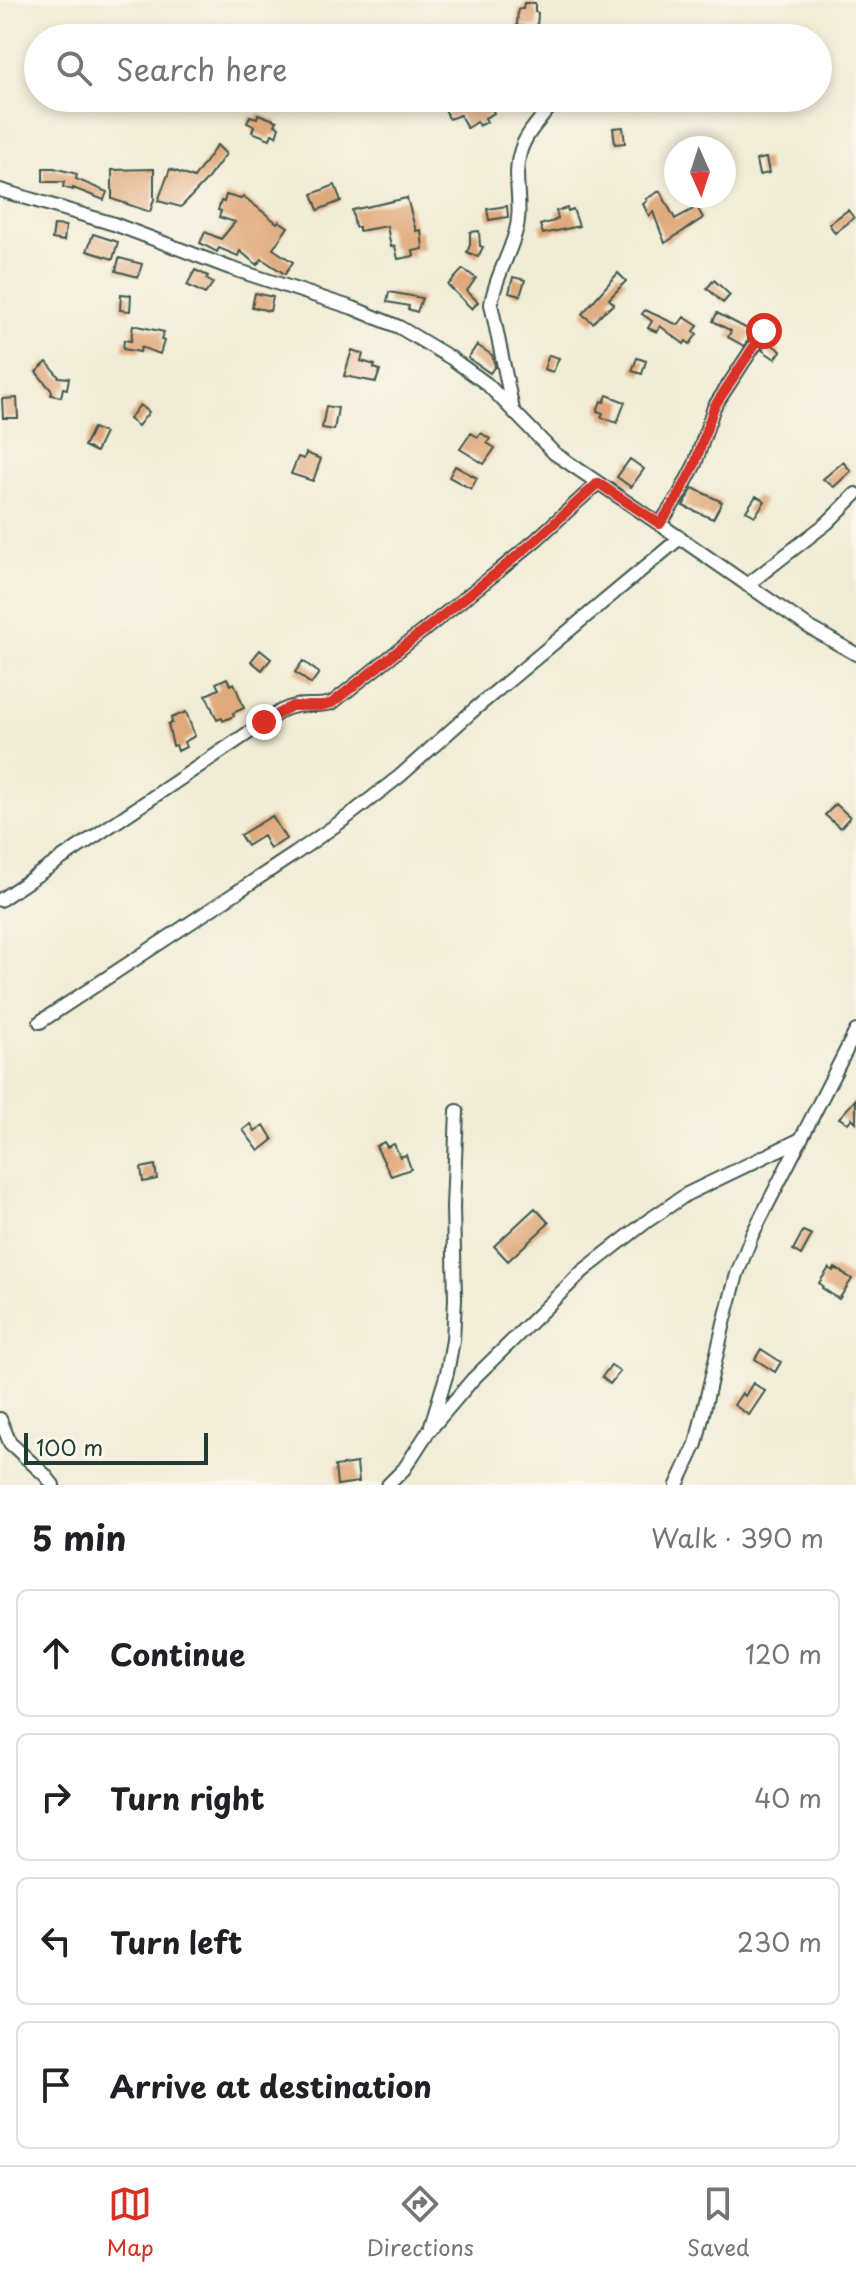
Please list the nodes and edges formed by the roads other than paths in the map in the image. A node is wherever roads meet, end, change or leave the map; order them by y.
1 (546, 112) edge
2 (0, 190) edge
3 (764, 331) dead end
4 (513, 410) junction
5 (598, 483) junction
6 (856, 494) edge
7 (660, 524) junction
8 (680, 538) junction
9 (747, 585) junction
10 (856, 654) edge
11 (0, 900) edge
12 (40, 1022) dead end
13 (856, 1031) edge
14 (457, 1111) dead end
15 (801, 1139) junction
16 (0, 1419) edge
17 (428, 1432) junction
18 (53, 1485) edge
19 (388, 1485) edge
20 (677, 1485) edge

1 - 4 street
2 - 4 street
3 - 7 street
4 - 5 street
5 - 7 street
5 - 11 street
6 - 9 street
7 - 8 street
8 - 9 street
8 - 12 street
9 - 10 street
13 - 15 street
14 - 17 street
15 - 17 street
15 - 20 street
16 - 18 street
17 - 19 street

